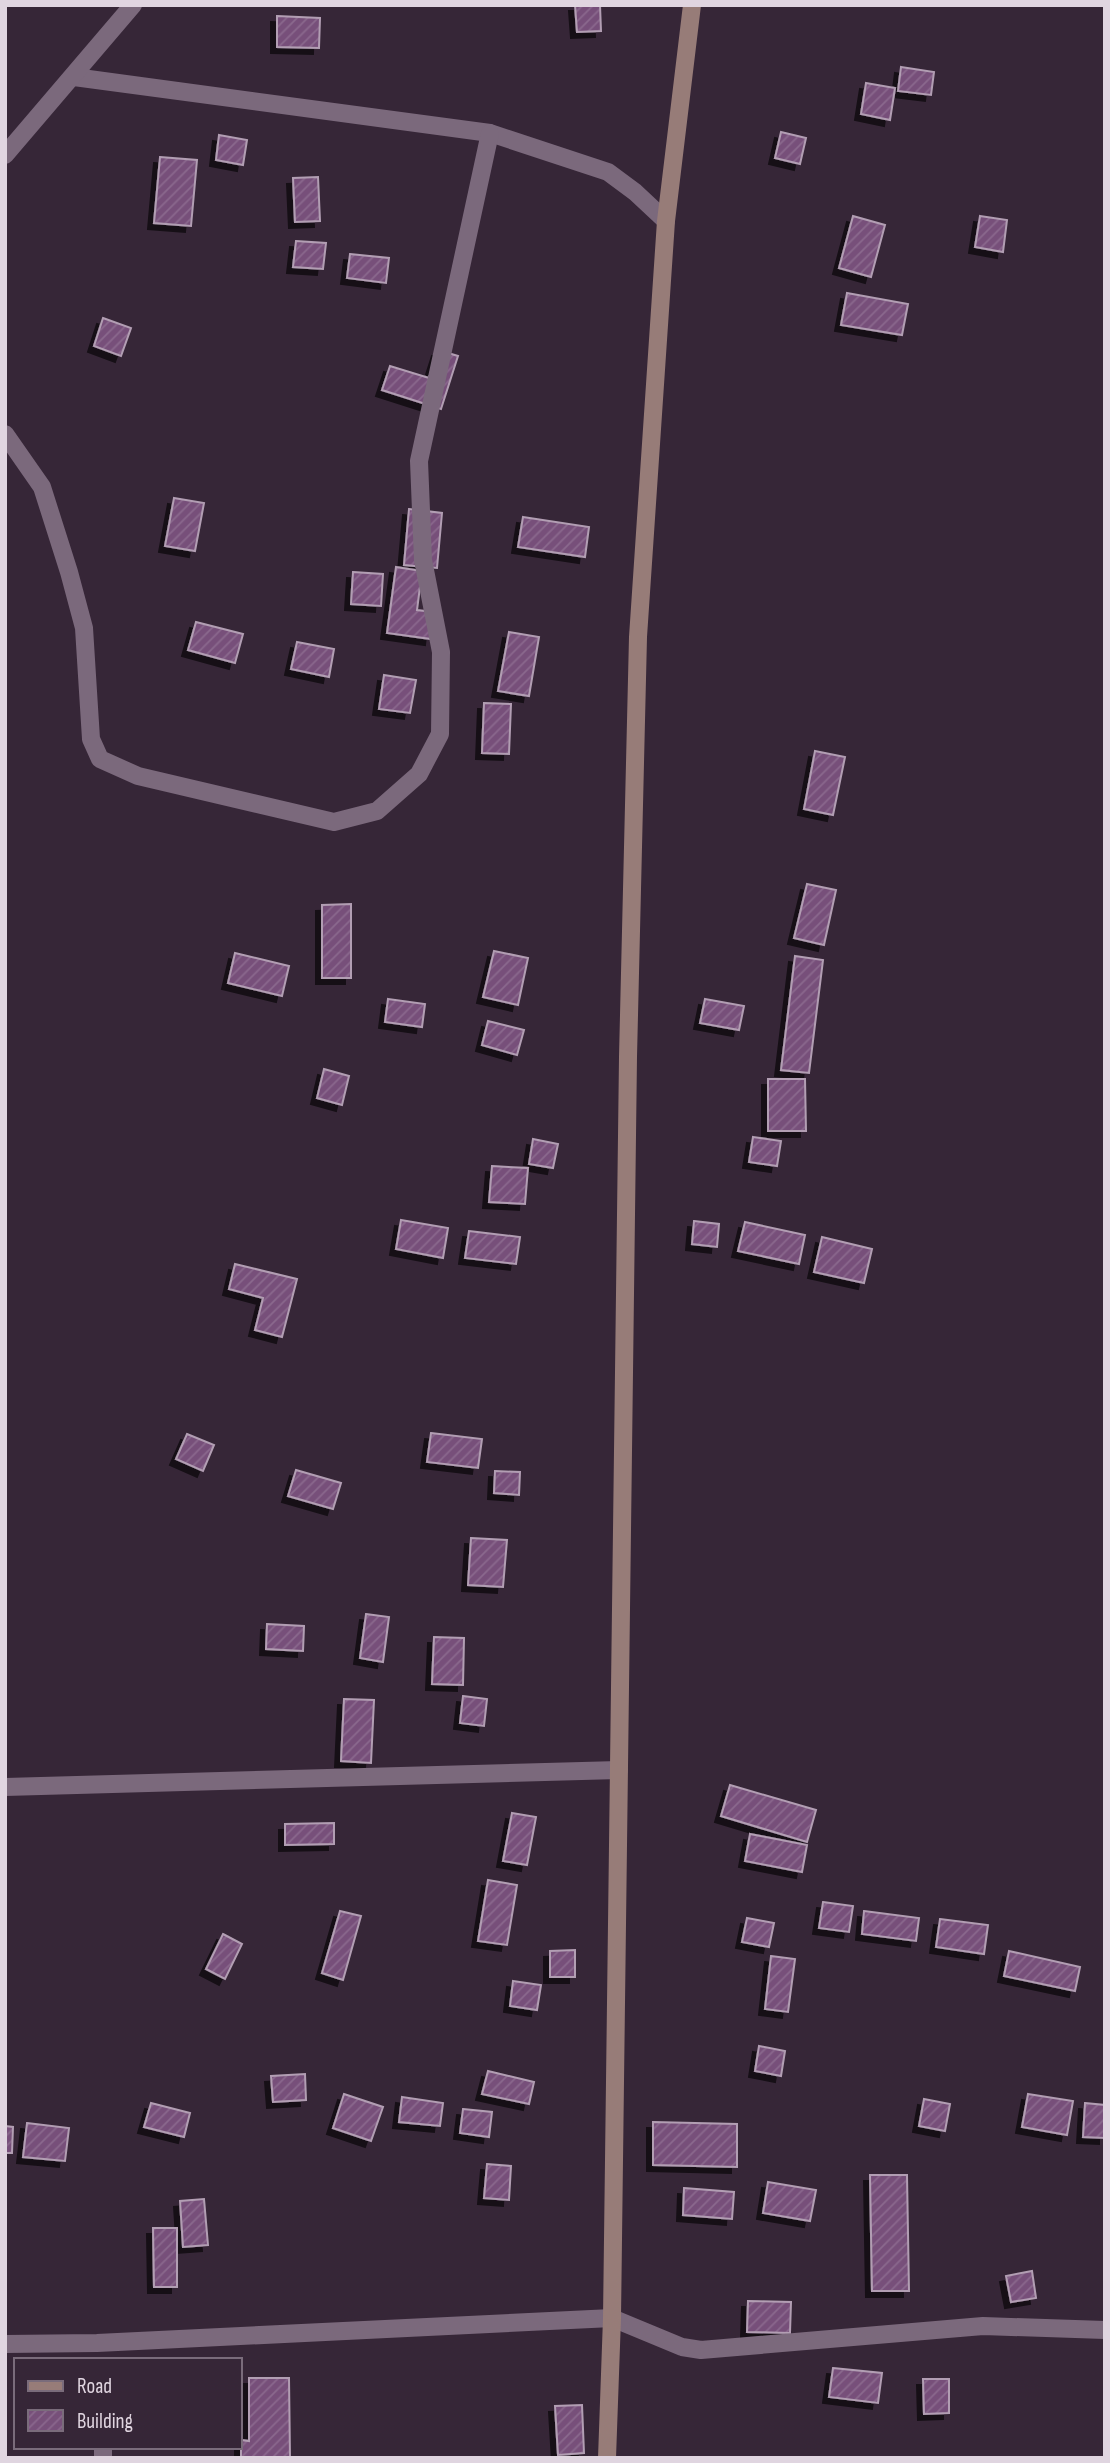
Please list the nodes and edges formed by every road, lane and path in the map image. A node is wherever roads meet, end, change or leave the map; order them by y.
1 (133, 5) edge
2 (692, 5) edge
3 (74, 77) junction
4 (491, 134) junction
5 (5, 155) edge
6 (666, 221) junction
7 (5, 435) edge
8 (619, 1770) junction
9 (5, 1787) edge
10 (612, 2318) junction
11 (1105, 2330) edge
12 (5, 2344) edge
13 (97, 2351) edge
14 (607, 2458) edge

1 - 3 street
2 - 6 street
3 - 4 street
3 - 5 street
4 - 6 street
4 - 7 street
6 - 8 street
8 - 9 street
8 - 10 street
10 - 11 street
10 - 13 street
10 - 14 street
12 - 13 street

